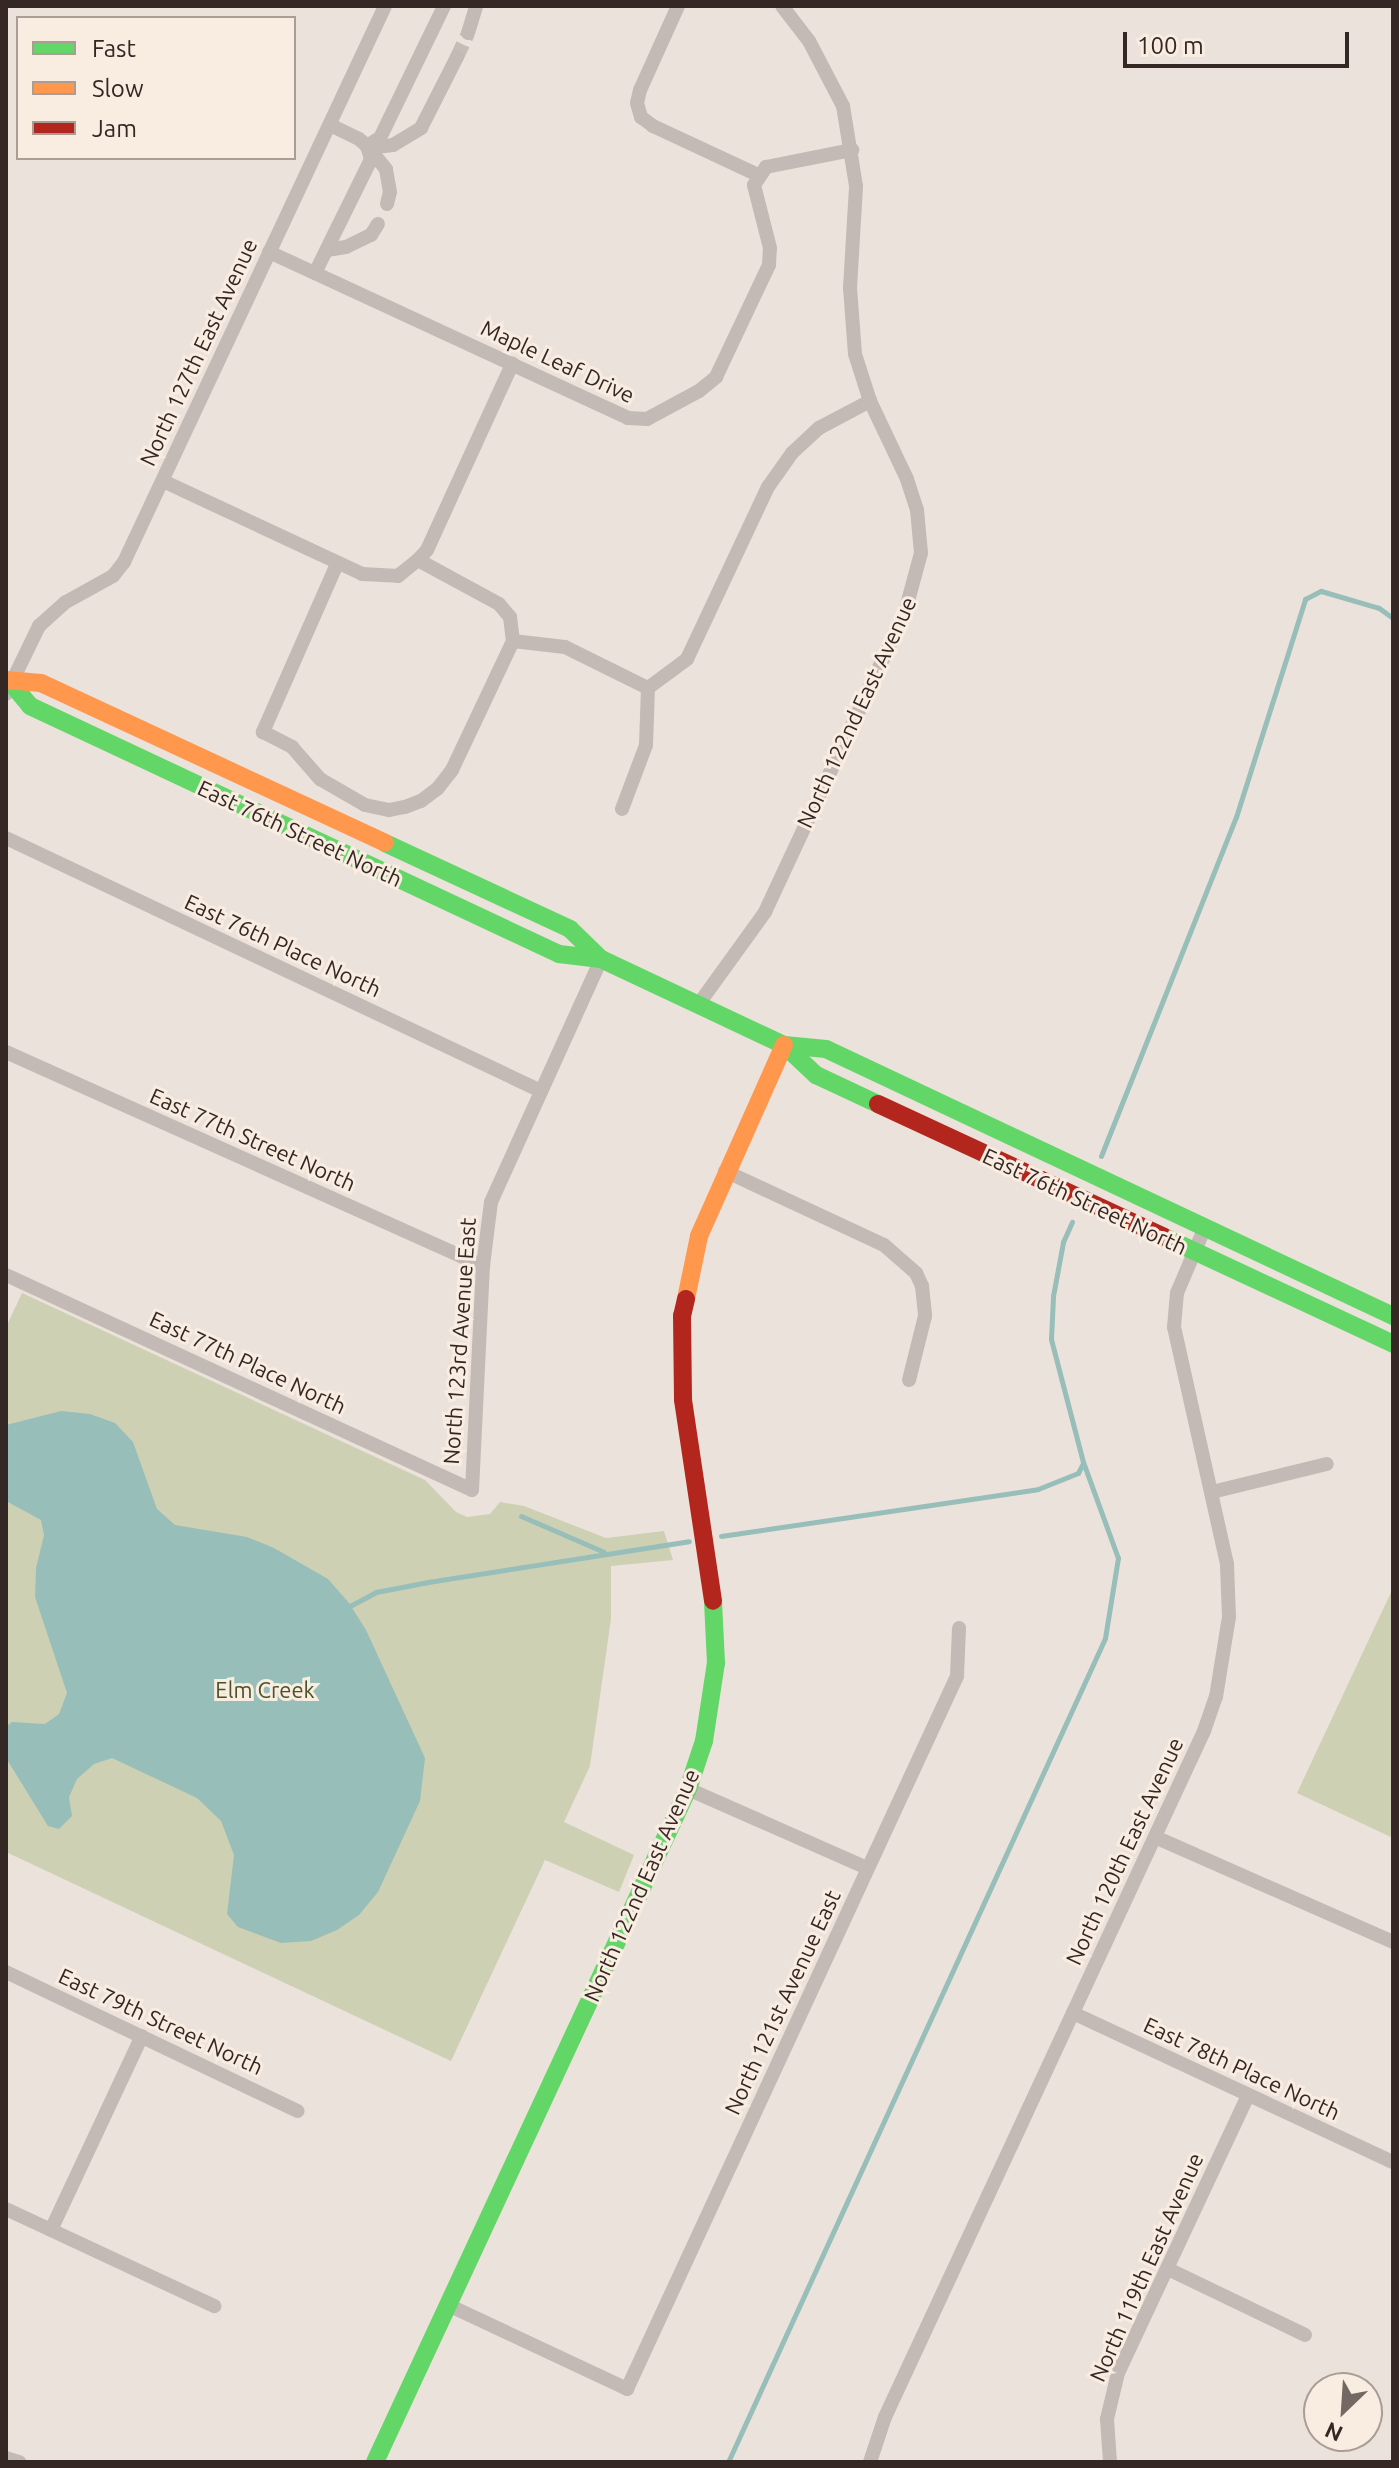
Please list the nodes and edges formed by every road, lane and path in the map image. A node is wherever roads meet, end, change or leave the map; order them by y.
1 (385, 6) edge
2 (444, 6) edge
3 (476, 6) edge
4 (678, 6) edge
5 (782, 6) edge
6 (468, 33) tunnel mouth
7 (457, 57) tunnel mouth
8 (330, 125) junction
9 (368, 147) junction
10 (852, 150) junction
11 (760, 176) junction
12 (387, 204) dead end
13 (378, 224) dead end
14 (327, 250) junction
15 (269, 252) junction
16 (315, 273) junction
17 (512, 364) junction
18 (870, 401) junction
19 (163, 481) junction
20 (418, 560) junction
21 (337, 564) junction
22 (513, 641) junction
23 (8, 686) edge
24 (648, 688) junction
25 (622, 809) dead end
26 (6, 838) edge
27 (601, 959) junction
28 (698, 1005) junction
29 (784, 1045) junction
30 (6, 1052) edge
31 (541, 1091) junction
32 (725, 1171) junction
33 (1205, 1227) junction
34 (1194, 1252) junction
35 (483, 1266) junction
36 (6, 1275) edge
37 (1393, 1316) edge
38 (1393, 1344) edge
39 (909, 1380) dead end
40 (1327, 1464) dead end
41 (472, 1490) joint
42 (1212, 1492) junction
43 (959, 1628) dead end
44 (688, 1789) junction
45 (1155, 1837) junction
46 (867, 1868) junction
47 (1393, 1942) edge
48 (6, 1972) edge
49 (1073, 2013) junction
50 (142, 2036) junction
51 (1248, 2095) junction
52 (298, 2111) dead end
53 (1393, 2162) edge
54 (6, 2209) edge
55 (51, 2230) junction
56 (1168, 2269) junction
57 (448, 2305) junction
58 (214, 2306) dead end
59 (1305, 2335) dead end
60 (6, 2458) edge
61 (19, 2462) edge
62 (375, 2462) edge
63 (870, 2462) edge
64 (1110, 2462) edge

1 - 8 street, North 127th East Avenue
2 - 9 street
3 - 6 street
4 - 11 street
5 - 10 street, North 122nd East Avenue
7 - 9 street
8 - 9 street
8 - 15 street, North 127th East Avenue
9 - 12 street
9 - 14 street
10 - 11 street
10 - 18 street, North 122nd East Avenue
11 - 17 street, Maple Leaf Drive
13 - 14 street
14 - 16 street
15 - 16 street, Maple Leaf Drive
15 - 19 street, North 127th East Avenue
16 - 17 street, Maple Leaf Drive
17 - 20 street
18 - 24 street
18 - 28 street, North 122nd East Avenue
19 - 21 street
19 - 23 street, North 127th East Avenue
20 - 21 street
20 - 22 street
21 - 22 street
22 - 24 street
23 - 27 main road, East 76th Street North
23 - 27 main road, East 76th Street North
24 - 25 street
26 - 31 street, East 76th Place North
27 - 28 main road, East 76th Street North
27 - 31 street, North 123rd Avenue East
28 - 29 main road, East 76th Street North
29 - 32 main road, North 122nd East Avenue
29 - 33 main road, East 76th Street North
29 - 34 main road, East 76th Street North
30 - 35 street, East 77th Street North
31 - 35 street, North 123rd Avenue East
32 - 39 street
32 - 44 main road, North 122nd East Avenue
33 - 34 street, North 120th East Avenue
33 - 37 main road, East 76th Street North
34 - 38 main road, East 76th Street North
34 - 42 street, North 120th East Avenue
35 - 41 street, North 123rd Avenue East
36 - 41 street, East 77th Place North
40 - 42 street
42 - 45 street, North 120th East Avenue
43 - 46 street, North 121st Avenue East
44 - 46 street
44 - 57 main road, North 122nd East Avenue
45 - 47 street
45 - 49 street, North 120th East Avenue
46 - 57 street, North 121st Avenue East
48 - 50 street, East 79th Street North
49 - 51 street, East 78th Place North
49 - 63 street, North 120th East Avenue
50 - 52 street, East 79th Street North
50 - 55 street
51 - 53 street, East 78th Place North
51 - 56 street, North 119th East Avenue
54 - 55 street
55 - 58 street
56 - 59 street
56 - 64 street, North 119th East Avenue
57 - 62 main road, North 122nd East Avenue
60 - 61 street

